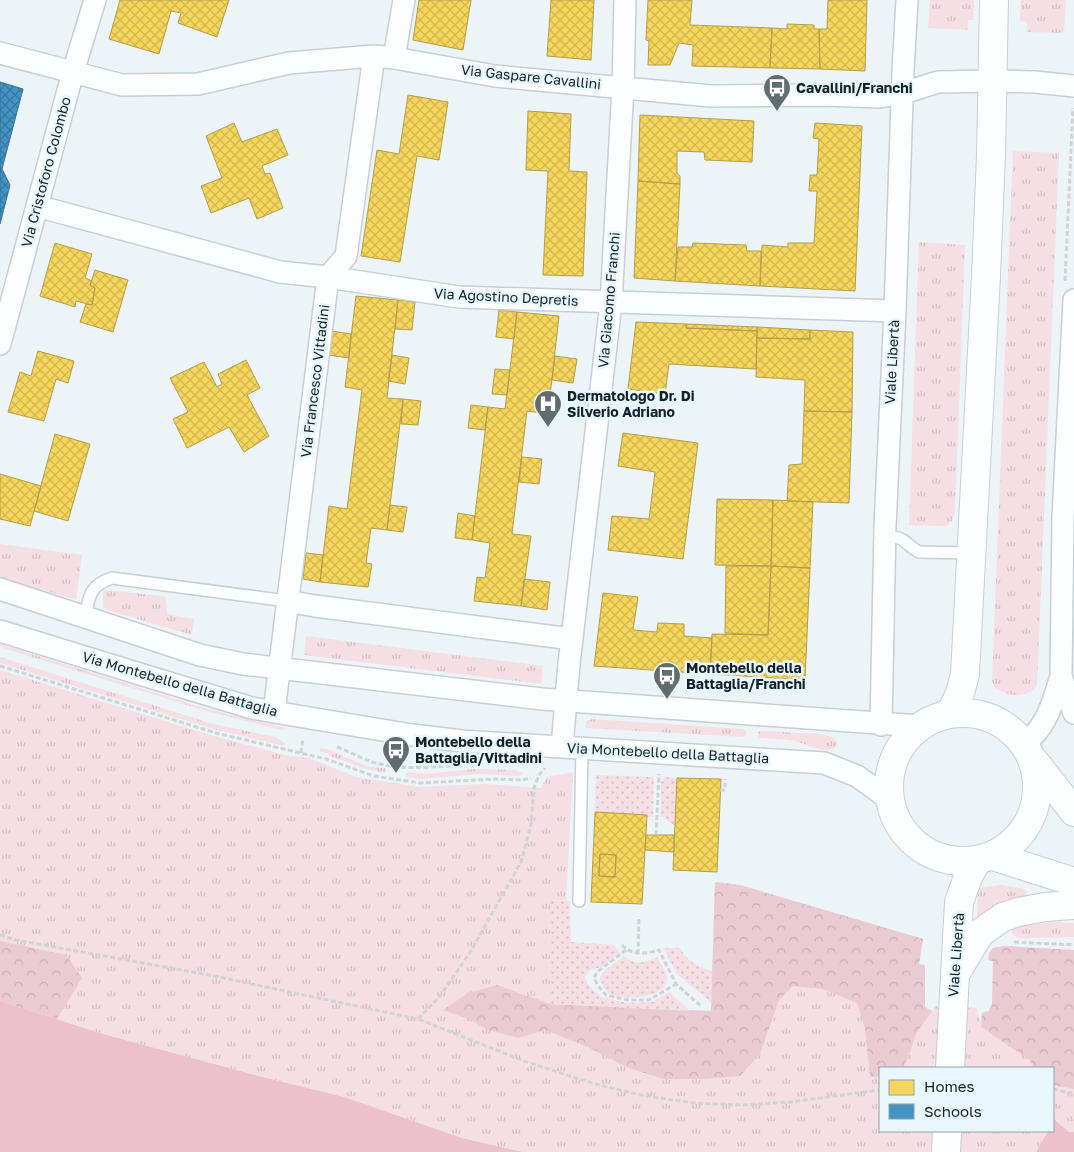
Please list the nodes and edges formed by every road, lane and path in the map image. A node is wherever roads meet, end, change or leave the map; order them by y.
1 (95, 0) edge
2 (404, 0) edge
3 (625, 0) edge
4 (907, 0) edge
5 (994, 0) edge
6 (0, 53) edge
7 (384, 57) junction
8 (73, 72) junction
9 (992, 81) junction
10 (1074, 86) edge
11 (623, 87) junction
12 (902, 93) junction
13 (37, 206) junction
14 (328, 277) junction
15 (1074, 300) edge
16 (611, 303) junction
17 (894, 311) junction
18 (0, 344) edge
19 (885, 537) junction
20 (972, 553) junction
21 (0, 590) edge
22 (287, 601) junction
23 (85, 617) junction
24 (0, 631) edge
25 (572, 639) junction
26 (0, 666) edge
27 (280, 668) junction
28 (965, 674) junction
29 (1061, 676) junction
30 (565, 700) junction
31 (274, 712) junction
32 (1074, 713) edge
33 (950, 714) junction
34 (984, 716) junction
35 (881, 725) junction
36 (920, 726) junction
37 (303, 739) dead end
38 (572, 747) junction
39 (1028, 751) junction
40 (301, 753) junction
41 (659, 774) dead end
42 (531, 778) dead end
43 (890, 800) junction
44 (1074, 812) edge
45 (656, 835) dead end
46 (985, 858) junction
47 (943, 859) junction
48 (1074, 882) edge
49 (579, 901) dead end
50 (959, 902) junction
51 (1074, 905) edge
52 (639, 917) dead end
53 (0, 935) edge
54 (1014, 942) dead end
55 (622, 945) dead end
56 (1074, 946) edge
57 (626, 950) junction
58 (638, 954) junction
59 (954, 977) junction
60 (676, 984) junction
61 (702, 1007) dead end
62 (418, 1019) junction
63 (950, 1067) edge
64 (1054, 1089) edge
65 (879, 1090) edge
66 (1074, 1094) edge
67 (947, 1132) edge
68 (946, 1152) edge

1 - 8 street, Via Cristoforo Colombo
2 - 7 street
3 - 11 street, Via Giacomo Franchi
4 - 12 street, Viale Libertà
5 - 9 main road
6 - 8 street, Via Gaspare Cavallini
7 - 8 street, Via Gaspare Cavallini
7 - 11 street, Via Gaspare Cavallini
7 - 14 street
8 - 13 street, Via Cristoforo Colombo
9 - 10 street, Via Gaspare Cavallini
9 - 12 street, Via Gaspare Cavallini
9 - 20 main road
11 - 12 street, Via Gaspare Cavallini
11 - 16 street, Via Giacomo Franchi
12 - 17 street, Viale Libertà
13 - 14 street, Via Agostino Depretis
13 - 18 street, Via Cristoforo Colombo
14 - 16 street, Via Agostino Depretis
14 - 22 street, Via Francesco Vittadini
15 - 29 street
16 - 17 street, Via Agostino Depretis
16 - 25 street, Via Giacomo Franchi
17 - 19 street, Viale Libertà
19 - 20 lane
19 - 35 street, Viale Libertà
20 - 28 main road
21 - 23 street
22 - 23 lane
22 - 25 street
22 - 27 street, Via Francesco Vittadini
23 - 27 street
24 - 31 street, Via Montebello della Battaglia
25 - 30 street, Via Giacomo Franchi
26 - 40 path
27 - 30 street
27 - 31 street, Via Francesco Vittadini
28 - 33 main road
28 - 34 main road
29 - 32 street
29 - 39 street
30 - 35 street
30 - 38 street, Via Giacomo Franchi
31 - 38 street, Via Montebello della Battaglia
33 - 34 main road
33 - 36 main road
34 - 39 main road
35 - 36 street
36 - 43 main road
37 - 40 path
38 - 43 street, Via Montebello della Battaglia
38 - 49 lane
38 - 62 path
39 - 44 main road
39 - 46 main road
40 - 42 path
41 - 45 path
43 - 47 main road
46 - 47 main road
46 - 48 main road
46 - 50 main road, Viale Libertà
47 - 50 main road, Viale Libertà
50 - 59 main road, Viale Libertà
51 - 59 main road
52 - 58 path
53 - 62 path
54 - 56 path
55 - 57 path
57 - 58 path
57 - 60 path
58 - 60 path
59 - 63 main road, Viale Libertà
60 - 61 path
62 - 65 path
64 - 66 path
67 - 68 main road

